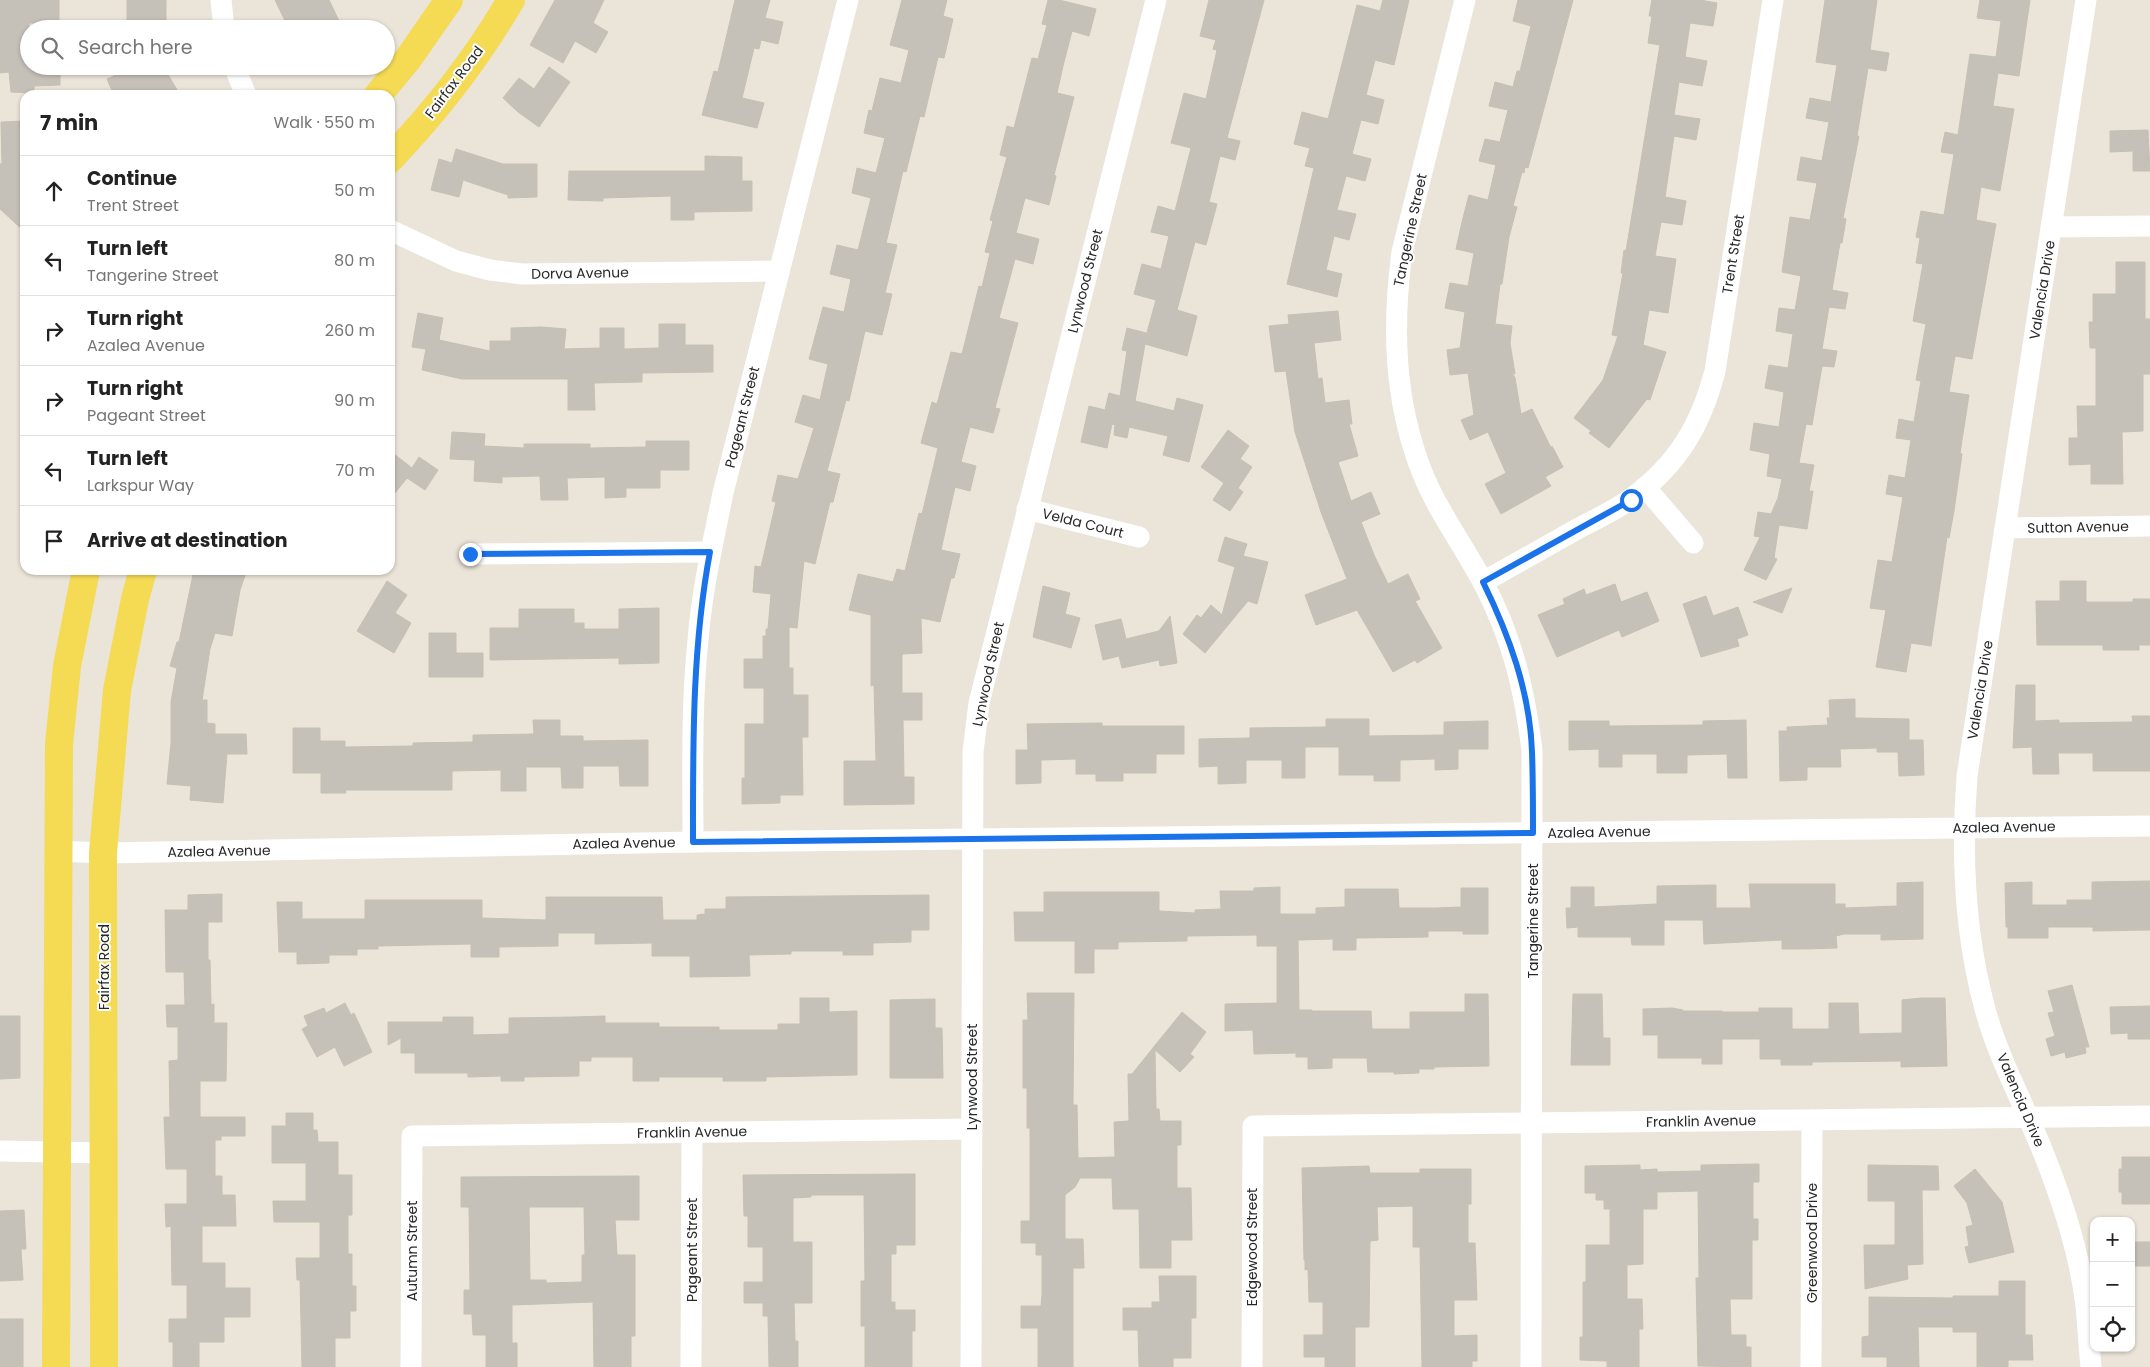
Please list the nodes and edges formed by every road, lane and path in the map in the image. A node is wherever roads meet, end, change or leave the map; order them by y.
1 (220, 0) edge
2 (449, 0) edge
3 (511, 0) edge
4 (848, 0) edge
5 (1156, 0) edge
6 (1465, 0) edge
7 (1772, 0) edge
8 (2086, 0) edge
9 (223, 20) edge
10 (238, 75) edge
11 (395, 75) edge
12 (395, 75) edge
13 (244, 90) edge
14 (382, 90) edge
15 (395, 154) edge
16 (2150, 226) edge
17 (2051, 227) junction
18 (395, 232) edge
19 (779, 271) junction
20 (1645, 488) junction
21 (1027, 509) junction
22 (2150, 526) edge
23 (2005, 528) junction
24 (1139, 537) dead end
25 (1693, 543) dead end
26 (710, 552) junction
27 (470, 554) dead end
28 (85, 575) edge
29 (142, 575) edge
30 (1483, 582) junction
31 (2150, 826) edge
32 (1963, 828) junction
33 (1533, 833) junction
34 (973, 839) junction
35 (693, 842) junction
36 (58, 851) junction
37 (103, 853) junction
38 (2150, 1116) edge
39 (2027, 1117) junction
40 (1812, 1120) junction
41 (1532, 1123) junction
42 (1252, 1126) joint
43 (972, 1129) junction
44 (692, 1132) junction
45 (412, 1136) joint
46 (57, 1151) junction
47 (0, 1152) edge
48 (105, 1153) junction
49 (56, 1367) edge
50 (104, 1367) edge
51 (411, 1367) edge
52 (691, 1367) edge
53 (971, 1367) edge
54 (1252, 1367) edge
55 (1531, 1367) edge
56 (1811, 1367) edge
57 (2091, 1367) edge

1 - 9 street
2 - 11 main road
3 - 15 main road, Fairfax Road
4 - 19 street, Pageant Street
5 - 21 street, Lynwood Street
6 - 30 street, Tangerine Street
7 - 20 street, Trent Street
8 - 17 street, Valencia Drive
10 - 13 street
12 - 14 main road
16 - 17 street
17 - 23 street, Valencia Drive
18 - 19 street, Dorva Avenue
19 - 26 street, Pageant Street
20 - 25 street
20 - 30 street, Trent Street
21 - 24 street, Velda Court
21 - 34 street, Lynwood Street
22 - 23 street, Sutton Avenue
23 - 32 street, Valencia Drive
26 - 27 street
26 - 35 street, Pageant Street
28 - 36 main road
29 - 37 main road, Fairfax Road
30 - 33 street, Tangerine Street
31 - 32 street, Azalea Avenue
32 - 33 street, Azalea Avenue
32 - 39 street, Valencia Drive
33 - 34 street, Azalea Avenue
33 - 41 street, Tangerine Street
34 - 35 street, Azalea Avenue
34 - 43 street, Lynwood Street
35 - 37 street, Azalea Avenue
36 - 37 street, Azalea Avenue
36 - 46 main road
37 - 48 main road, Fairfax Road
38 - 39 street, Franklin Avenue
39 - 40 street, Franklin Avenue
39 - 57 street, Valencia Drive
40 - 41 street, Franklin Avenue
40 - 56 street, Greenwood Drive
41 - 42 street, Franklin Avenue
41 - 55 street, Tangerine Street
42 - 54 street, Edgewood Street
43 - 44 street, Franklin Avenue
43 - 53 street, Lynwood Street
44 - 45 street, Franklin Avenue
44 - 52 street, Pageant Street
45 - 51 street, Autumn Street
46 - 47 street
46 - 48 street
46 - 49 main road
48 - 50 main road, Fairfax Road

